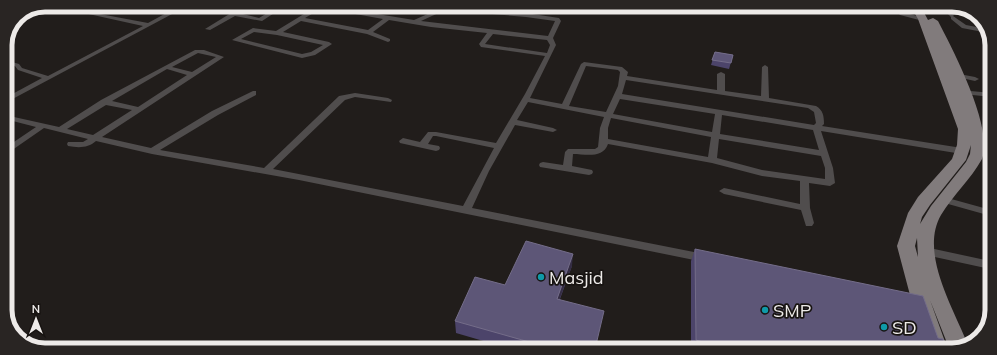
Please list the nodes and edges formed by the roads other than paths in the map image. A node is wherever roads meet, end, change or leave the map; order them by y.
1 (86, 12) dead end
2 (174, 12) edge
3 (238, 12) edge
4 (273, 12) edge
5 (311, 12) edge
6 (358, 12) edge
7 (436, 12) edge
8 (482, 12) edge
9 (915, 12) edge
10 (921, 12) edge
11 (922, 12) edge
12 (948, 12) edge
13 (234, 14) junction
14 (902, 14) dead end
15 (389, 17) junction
16 (300, 19) junction
17 (415, 22) junction
18 (149, 26) junction
19 (208, 29) dead end
20 (981, 29) edge
21 (492, 30) junction
22 (369, 32) junction
23 (276, 33) junction
24 (550, 38) junction
25 (388, 40) dead end
26 (524, 43) junction
27 (549, 55) junction
28 (12, 64) edge
29 (765, 66) dead end
30 (166, 67) junction
31 (721, 74) dead end
32 (194, 75) junction
33 (957, 75) junction
34 (48, 78) junction
35 (624, 78) junction
36 (975, 79) dead end
37 (721, 91) junction
38 (963, 92) junction
39 (253, 93) dead end
40 (985, 94) edge
41 (618, 96) junction
42 (12, 97) edge
43 (765, 98) junction
44 (388, 100) dead end
45 (528, 100) junction
46 (104, 102) junction
47 (565, 106) junction
48 (138, 109) junction
49 (719, 112) junction
50 (610, 115) junction
51 (12, 119) edge
52 (513, 122) junction
53 (42, 126) junction
54 (817, 127) junction
55 (827, 128) junction
56 (60, 130) junction
57 (553, 130) dead end
58 (716, 136) junction
59 (94, 138) junction
60 (403, 141) dead end
61 (604, 141) junction
62 (985, 141) edge
63 (822, 143) junction
64 (70, 144) dead end
65 (422, 145) junction
66 (499, 146) junction
67 (12, 147) edge
68 (436, 148) dead end
69 (152, 151) junction
70 (962, 151) junction
71 (825, 154) junction
72 (712, 160) junction
73 (543, 165) dead end
74 (567, 168) junction
75 (266, 171) junction
76 (589, 172) dead end
77 (804, 180) junction
78 (724, 191) dead end
79 (944, 200) junction
80 (805, 208) junction
81 (466, 211) junction
82 (985, 211) edge
83 (809, 223) dead end
84 (925, 251) junction
85 (717, 260) edge
86 (985, 264) edge
87 (915, 302) junction
88 (945, 312) junction
89 (935, 343) edge
90 (957, 343) edge

1 - 18 street
2 - 18 street
3 - 13 street
4 - 13 street
5 - 16 street
6 - 15 street
7 - 17 street
8 - 24 street
9 - 14 street
10 - 70 main road
11 - 33 main road
12 - 20 street
13 - 19 street
15 - 17 street
15 - 22 street
16 - 22 street
16 - 23 street
17 - 21 street
18 - 34 street
21 - 26 street
21 - 26 street
22 - 25 street
23 - 23 street
24 - 26 street
24 - 27 street
26 - 27 street
27 - 45 street
28 - 34 street
29 - 43 street
30 - 32 street
30 - 32 street
30 - 46 street
31 - 37 street
32 - 48 street
33 - 36 street
33 - 38 main road
34 - 42 street
35 - 37 street
35 - 41 street
35 - 47 street
37 - 43 street
38 - 40 street
38 - 62 main road
39 - 69 street
41 - 49 street
41 - 50 street
43 - 54 street
44 - 75 street
45 - 47 street
45 - 52 street
46 - 48 street
46 - 56 street
47 - 50 street
48 - 59 street
49 - 54 street
49 - 58 street
50 - 58 street
50 - 61 street
51 - 53 street
52 - 57 street
52 - 66 street
53 - 56 street
53 - 67 street
54 - 55 street
54 - 63 street
55 - 63 street
55 - 70 street
56 - 59 street
58 - 71 street
58 - 72 street
59 - 64 street
59 - 69 street
60 - 65 street
61 - 72 street
61 - 74 street
62 - 79 main road
63 - 71 street
65 - 66 street
65 - 68 street
66 - 81 street
69 - 75 street
70 - 87 main road
71 - 77 street
72 - 77 street
73 - 74 street
74 - 76 street
75 - 81 street
77 - 80 street
78 - 80 street
79 - 82 street
79 - 84 main road
80 - 83 street
81 - 85 street
84 - 86 street
84 - 88 main road
87 - 88 street
87 - 89 main road
88 - 90 main road

